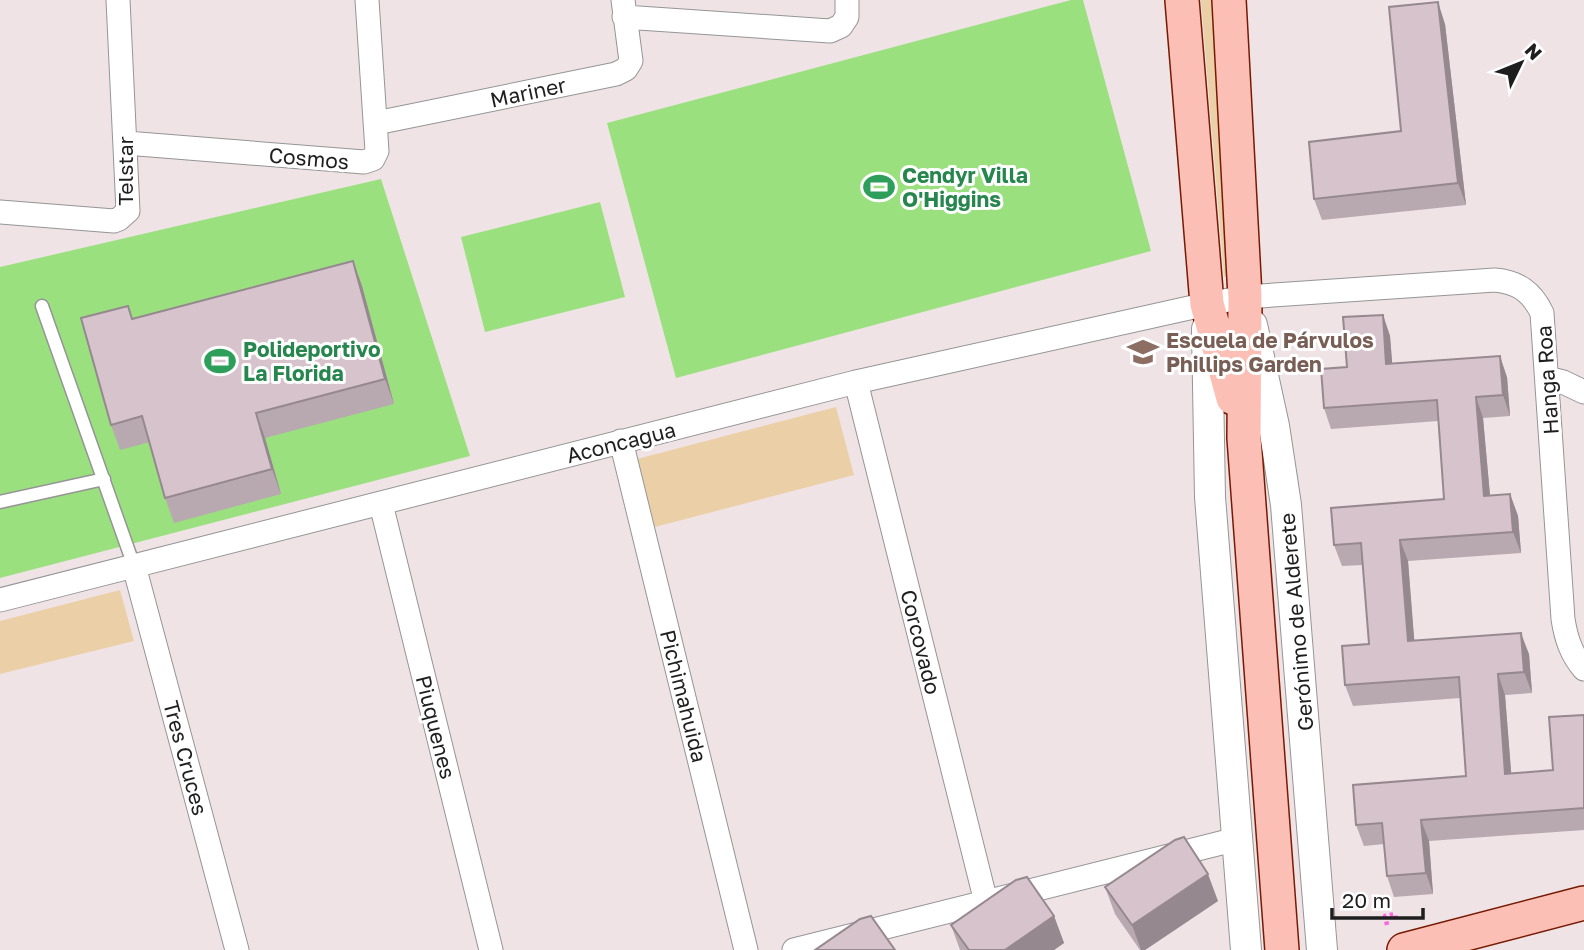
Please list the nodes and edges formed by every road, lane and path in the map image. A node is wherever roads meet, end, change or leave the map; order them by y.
1 (118, 0) edge
2 (367, 0) edge
3 (846, 0) edge
4 (1182, 0) edge
5 (1229, 0) edge
6 (624, 8) edge
7 (376, 123) junction
8 (125, 143) junction
9 (0, 212) edge
10 (1245, 297) junction
11 (1207, 304) junction
12 (42, 306) dead end
13 (1547, 378) junction
14 (856, 382) junction
15 (1584, 392) edge
16 (1244, 438) junction
17 (621, 442) junction
18 (104, 480) junction
19 (0, 502) edge
20 (381, 503) junction
21 (134, 566) junction
22 (0, 600) edge
23 (1584, 669) edge
24 (1237, 839) junction
25 (986, 902) junction
26 (1584, 903) edge
27 (1385, 916) dead end
28 (1400, 935) edge
29 (237, 950) edge
30 (491, 950) edge
31 (746, 950) edge
32 (794, 950) edge
33 (1246, 950) edge
34 (1282, 950) edge
35 (1322, 950) edge

1 - 8 street, Telstar
2 - 7 street, Cosmos
3 - 6 street, Mariner
4 - 11 main road, Gerónimo de Alderete
5 - 10 main road, Gerónimo de Alderete
6 - 7 street, Mariner
7 - 8 street, Cosmos
8 - 9 street, Telstar
10 - 11 street, Aconcagua
10 - 13 street, Hanga Roa
10 - 16 main road, Gerónimo de Alderete
10 - 35 street, Gerónimo de Alderete
11 - 14 street, Aconcagua
11 - 16 main road, Gerónimo de Alderete
11 - 24 street, Gerónimo de Alderete
12 - 18 lane
13 - 15 street
13 - 23 street, Hanga Roa
14 - 17 street, Aconcagua
14 - 25 street, Corcovado
16 - 34 main road, Gerónimo de Alderete
17 - 20 street, Aconcagua
17 - 31 street, Pichimahuida
18 - 19 lane
18 - 21 lane
20 - 21 street, Aconcagua
20 - 30 street, Piuquenes
21 - 22 street, Aconcagua
21 - 29 street, Tres Cruces
24 - 25 street
24 - 33 street, Gerónimo de Alderete
25 - 32 street
26 - 28 main road
27 - 28 path

